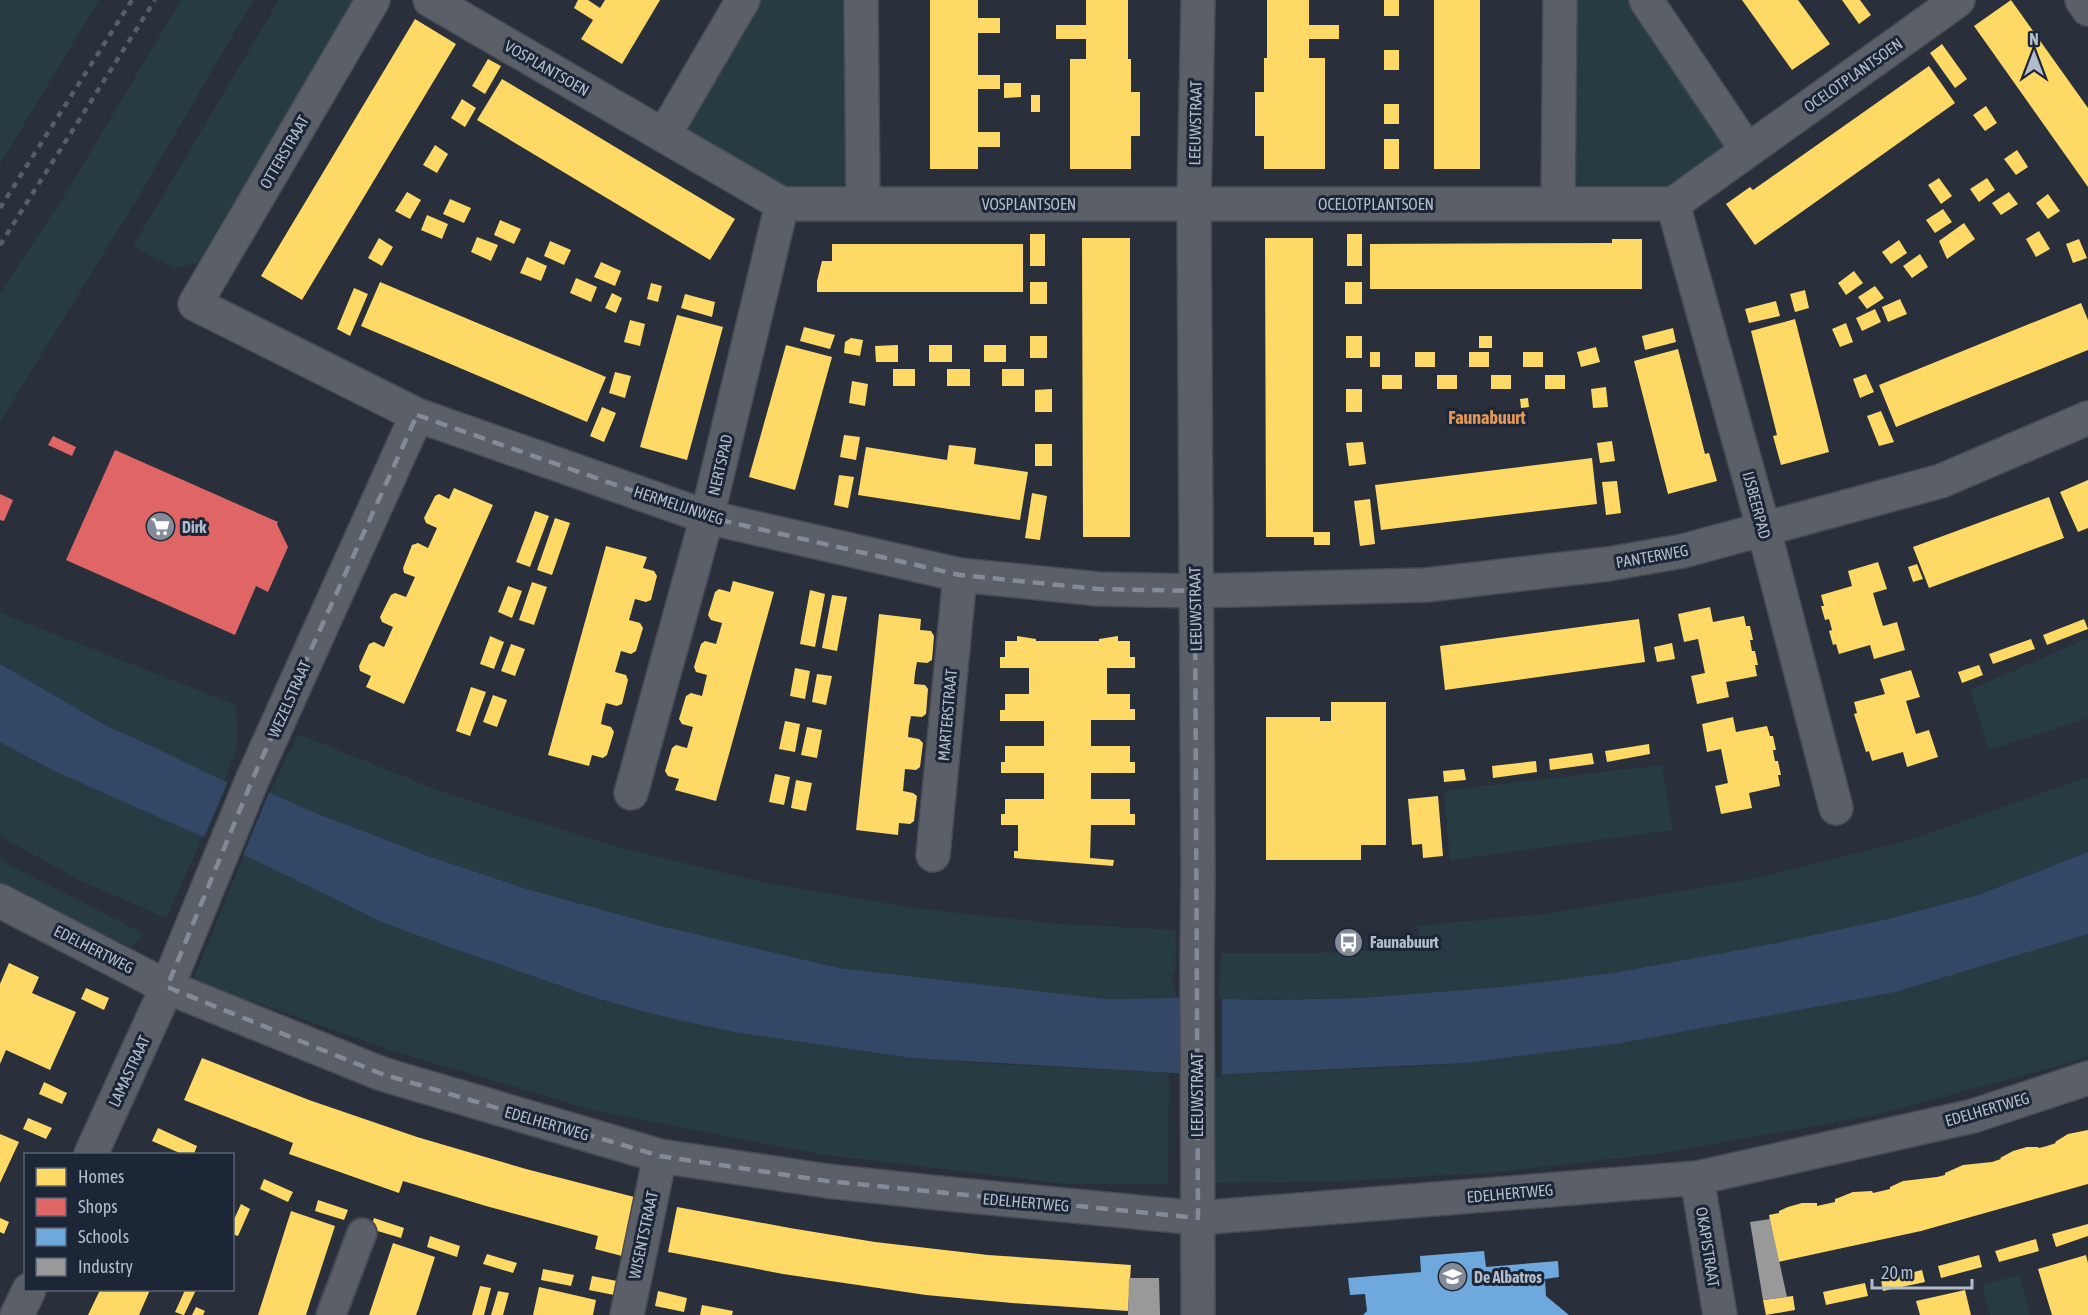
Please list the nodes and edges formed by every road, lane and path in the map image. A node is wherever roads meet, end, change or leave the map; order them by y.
1 (373, 0) edge
2 (429, 0) edge
3 (743, 0) edge
4 (861, 0) edge
5 (1198, 0) edge
6 (1560, 0) edge
7 (1646, 0) edge
8 (1958, 0) edge
9 (2082, 0) edge
10 (2088, 9) edge
11 (664, 135) junction
12 (1748, 150) junction
13 (863, 203) junction
14 (782, 204) junction
15 (1194, 204) junction
16 (1558, 204) junction
17 (1673, 204) junction
18 (195, 304) joint
19 (417, 415) junction
20 (2088, 418) edge
21 (707, 517) junction
22 (1764, 530) junction
23 (960, 575) junction
24 (1195, 591) junction
25 (631, 793) dead end
26 (1836, 808) dead end
27 (933, 855) dead end
28 (0, 901) edge
29 (168, 987) junction
30 (2088, 1078) edge
31 (92, 1153) edge
32 (660, 1156) junction
33 (1697, 1178) junction
34 (1198, 1218) junction
35 (362, 1233) dead end
36 (29, 1291) edge
37 (17, 1315) edge
38 (331, 1315) edge
39 (627, 1315) edge
40 (1198, 1315) edge
41 (1720, 1315) edge

1 - 18 street, OTTERSTRAAT
2 - 11 street, VOSPLANTSOEN
3 - 11 street
4 - 13 street
5 - 15 street, LEEUWSTRAAT
6 - 16 street
7 - 12 street
8 - 12 street, OCELOTPLANTSOEN
9 - 10 street
11 - 14 street, VOSPLANTSOEN
12 - 17 street, OCELOTPLANTSOEN
13 - 14 street, VOSPLANTSOEN
13 - 15 street, VOSPLANTSOEN
14 - 21 street, NERTSPAD
15 - 16 street, OCELOTPLANTSOEN
15 - 24 street, LEEUWSTRAAT
16 - 17 street, OCELOTPLANTSOEN
17 - 22 street, IJSBEERPAD
18 - 19 street, HERMELIJNWEG
19 - 21 street, HERMELIJNWEG
19 - 29 street, WEZELSTRAAT
20 - 22 street, PANTERWEG
21 - 23 street, HERMELIJNWEG
21 - 25 street, NERTSPAD
22 - 24 street, PANTERWEG
22 - 26 street, IJSBEERPAD
23 - 24 street, HERMELIJNWEG
23 - 27 street, MARTERSTRAAT
24 - 34 street, LEEUWSTRAAT
28 - 29 street, EDELHERTWEG
29 - 31 street, LAMASTRAAT
29 - 32 street, EDELHERTWEG
30 - 33 street, EDELHERTWEG
32 - 34 street, EDELHERTWEG
32 - 39 street, WISENTSTRAAT
33 - 34 street, EDELHERTWEG
33 - 41 street, OKAPISTRAAT
34 - 40 street, LEEUWSTRAAT
35 - 38 street
36 - 37 street

